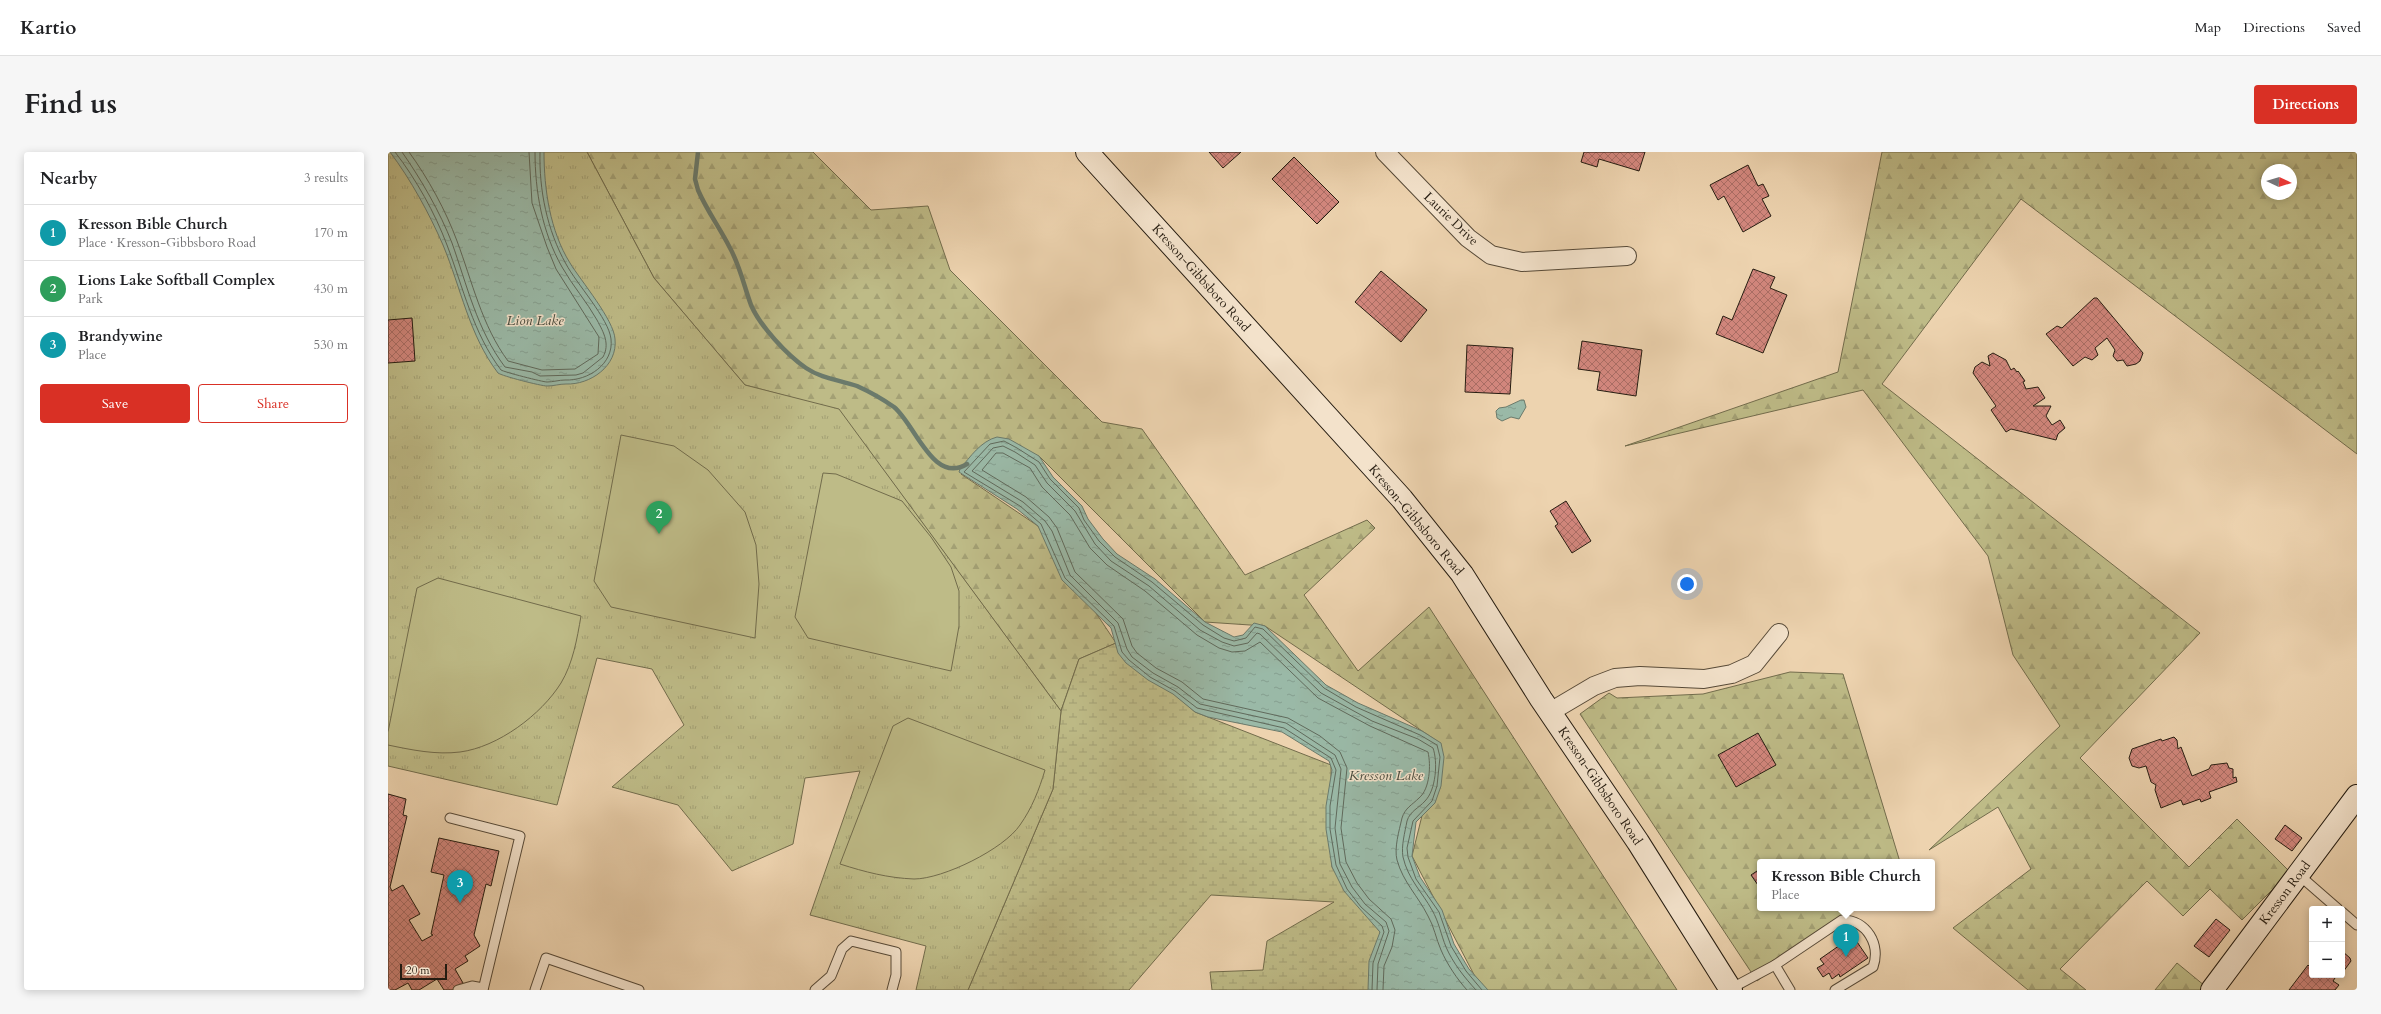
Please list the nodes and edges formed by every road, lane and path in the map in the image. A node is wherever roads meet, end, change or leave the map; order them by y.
1 (1086, 152) edge
2 (1385, 152) edge
3 (1626, 256) dead end
4 (1779, 633) dead end
5 (1550, 712) junction
6 (2357, 796) edge
7 (450, 818) dead end
8 (2299, 875) junction
9 (2335, 906) edge
10 (2345, 915) edge
11 (2357, 925) edge
12 (1775, 965) junction
13 (483, 989) edge
14 (1730, 989) edge
15 (458, 990) edge
16 (534, 990) edge
17 (639, 990) edge
18 (815, 990) edge
19 (892, 990) edge
20 (1790, 990) edge
21 (1835, 990) edge
22 (2212, 990) edge

1 - 5 street, Kresson-Gibbsboro Road
2 - 3 street, Laurie Drive
4 - 5 street
5 - 14 street, Kresson-Gibbsboro Road
6 - 8 street, Kresson Road
7 - 13 lane
8 - 9 lane
8 - 22 street, Kresson Road
10 - 11 lane
12 - 14 lane
12 - 20 lane
12 - 21 lane
13 - 15 lane
16 - 17 lane
18 - 19 lane

